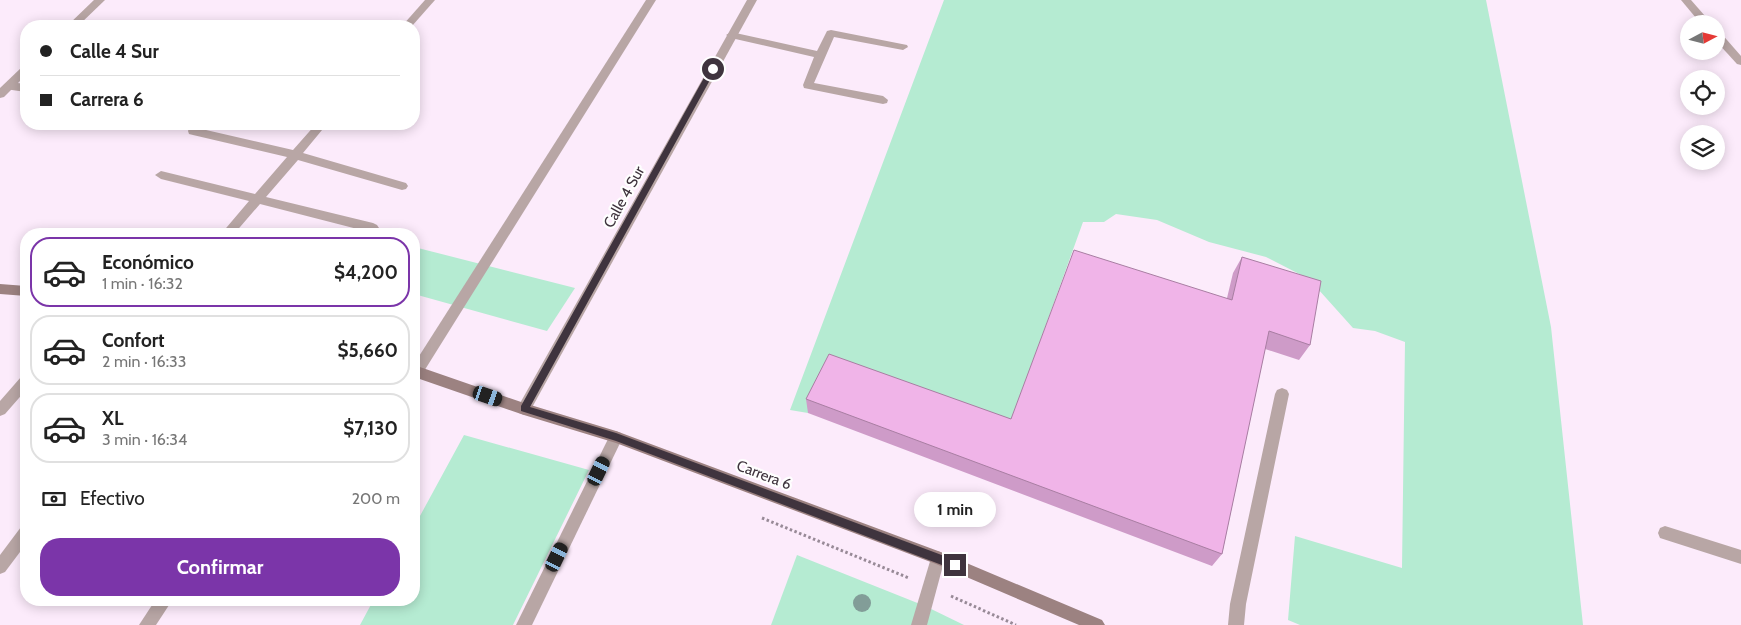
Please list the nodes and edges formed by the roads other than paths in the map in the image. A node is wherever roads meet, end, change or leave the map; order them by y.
1 (100, 0) edge
2 (430, 0) edge
3 (651, 0) edge
4 (752, 0) edge
5 (1686, 0) edge
6 (1699, 15) edge
7 (78, 20) edge
8 (412, 20) edge
9 (731, 35) junction
10 (1725, 44) edge
11 (903, 47) dead end
12 (820, 55) junction
13 (1741, 62) edge
14 (20, 75) edge
15 (9, 86) junction
16 (20, 87) edge
17 (0, 94) edge
18 (883, 100) dead end
19 (317, 130) edge
20 (193, 131) dead end
21 (295, 155) junction
22 (161, 175) dead end
23 (402, 186) dead end
24 (258, 198) junction
25 (232, 228) edge
26 (373, 228) dead end
27 (0, 288) edge
28 (20, 291) edge
29 (420, 363) edge
30 (420, 373) edge
31 (20, 388) edge
32 (1282, 394) dead end
33 (524, 409) junction
34 (0, 410) edge
35 (616, 437) junction
36 (1665, 533) dead end
37 (20, 540) edge
38 (1741, 557) edge
39 (938, 558) junction
40 (0, 567) edge
41 (160, 606) edge
42 (1094, 624) edge
43 (148, 625) edge
44 (524, 625) edge
45 (919, 625) edge
46 (1236, 625) edge

1 - 7 street
2 - 8 street
3 - 29 street
4 - 9 street, Calle 4 Sur
5 - 6 street
9 - 12 street
9 - 33 street, Calle 4 Sur
10 - 13 street
11 - 12 street
12 - 18 street
14 - 15 street
15 - 16 street
15 - 17 street
19 - 21 street
20 - 21 street
21 - 23 street
21 - 24 street
22 - 24 street
24 - 25 street
24 - 26 street
27 - 28 main road
30 - 33 main road, Carrera 6
31 - 34 street
32 - 46 street
33 - 35 main road, Carrera 6
35 - 39 main road, Carrera 6
35 - 44 street
36 - 38 street
37 - 40 street
39 - 42 main road, Carrera 6
39 - 45 street
41 - 43 street

